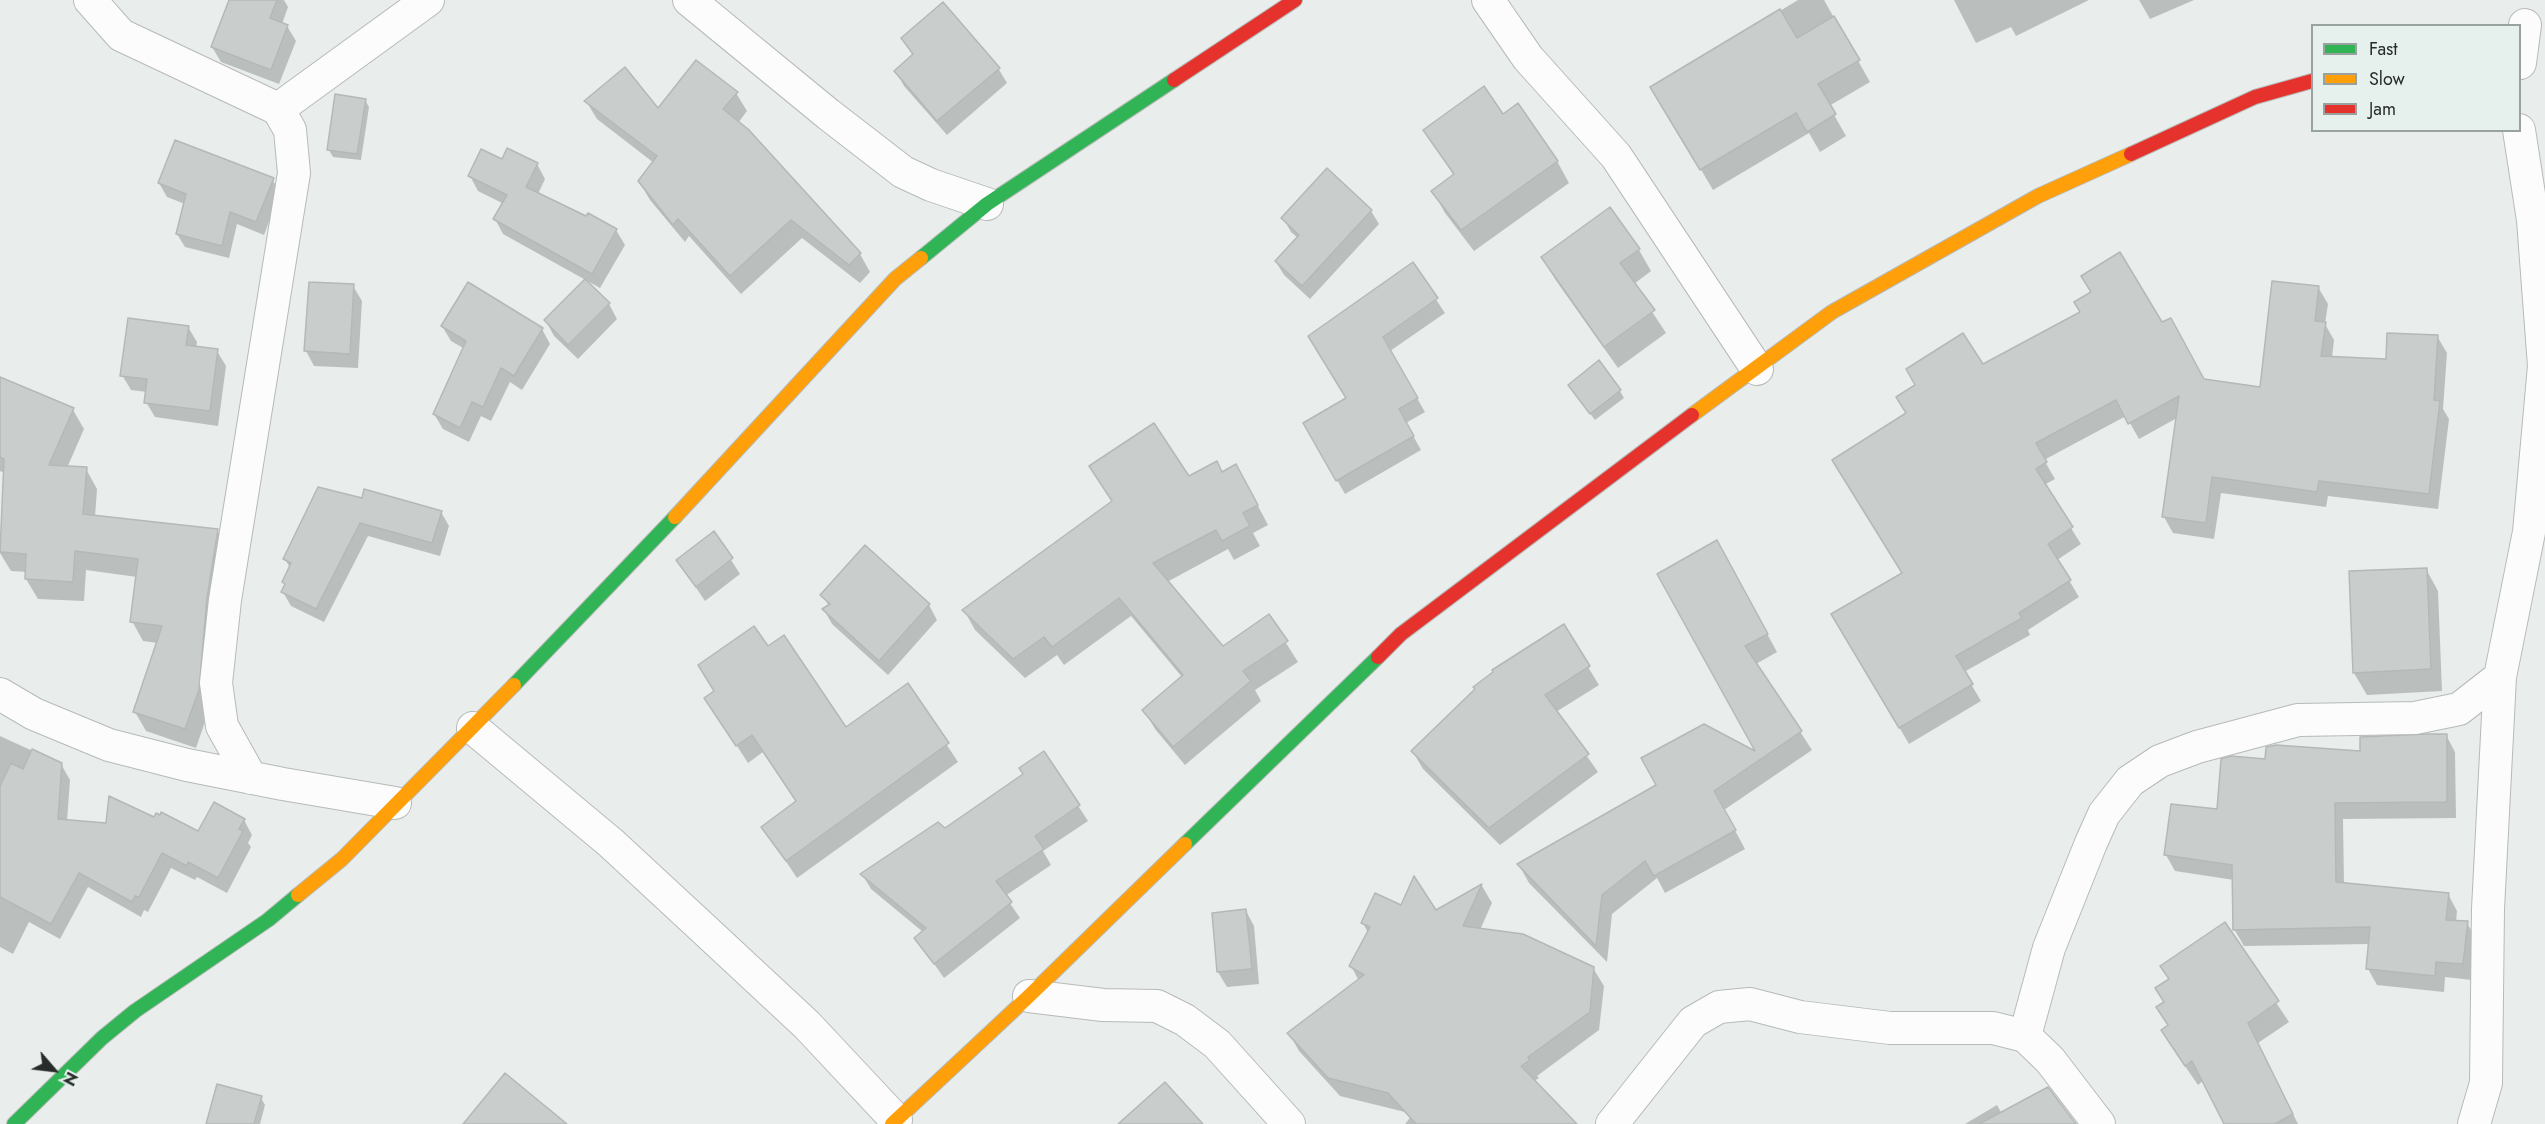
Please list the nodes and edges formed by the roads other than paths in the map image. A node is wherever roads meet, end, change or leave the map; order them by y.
1 (90, 0) edge
2 (428, 0) edge
3 (689, 0) edge
4 (1295, 0) edge
5 (1488, 0) edge
6 (2530, 24) edge
7 (2521, 59) edge
8 (2311, 82) edge
9 (278, 109) junction
10 (2519, 132) edge
11 (987, 204) junction
12 (1757, 369) junction
13 (2500, 678) junction
14 (0, 694) edge
15 (473, 728) junction
16 (251, 778) junction
17 (395, 803) junction
18 (1029, 996) junction
19 (2025, 1036) junction
20 (894, 1122) edge
21 (14, 1124) edge
22 (1289, 1124) edge
23 (1612, 1124) edge
24 (2099, 1124) edge
25 (2474, 1124) edge

1 - 9 street
2 - 9 street
3 - 11 street
4 - 11 street
5 - 12 street
6 - 7 street
8 - 12 street
9 - 16 street
10 - 13 street
11 - 15 street
12 - 18 street
13 - 19 street
13 - 25 street
14 - 16 street
15 - 17 street
15 - 20 street
16 - 17 street
17 - 21 street
18 - 20 street
18 - 22 street
19 - 23 street
19 - 24 street

